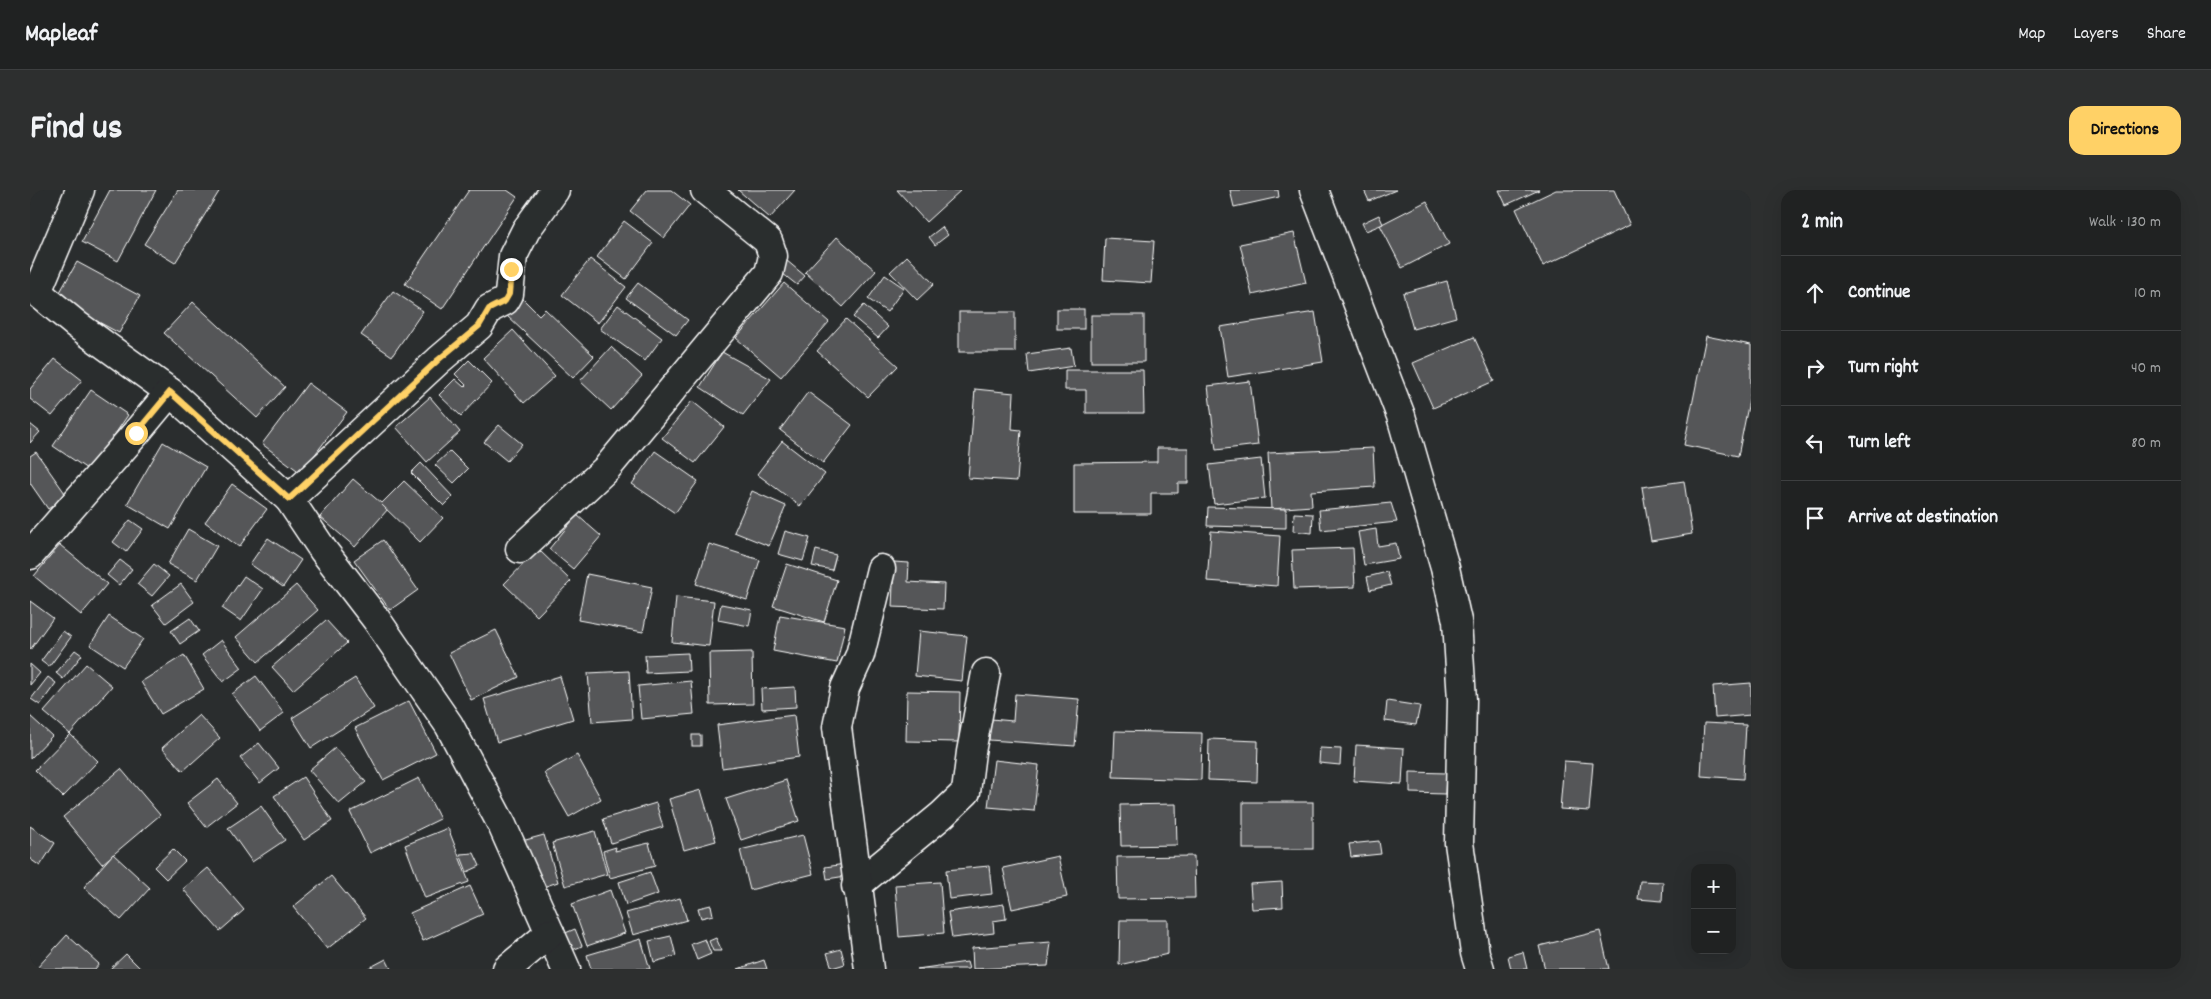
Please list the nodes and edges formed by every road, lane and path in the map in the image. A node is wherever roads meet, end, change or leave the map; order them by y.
1 (80, 190) edge
2 (556, 190) edge
3 (705, 190) edge
4 (1314, 190) edge
5 (170, 392) junction
6 (289, 499) junction
7 (520, 550) dead end
8 (30, 555) edge
9 (881, 568) dead end
10 (986, 673) dead end
11 (856, 886) junction
12 (550, 932) junction
13 (507, 969) edge
14 (566, 969) edge
15 (869, 969) edge
16 (1480, 969) edge

1 - 5 street
2 - 6 street
3 - 7 street
4 - 16 street
5 - 6 street
5 - 8 street
6 - 12 street
9 - 11 street
10 - 11 street
11 - 15 street
12 - 13 street
12 - 14 street

